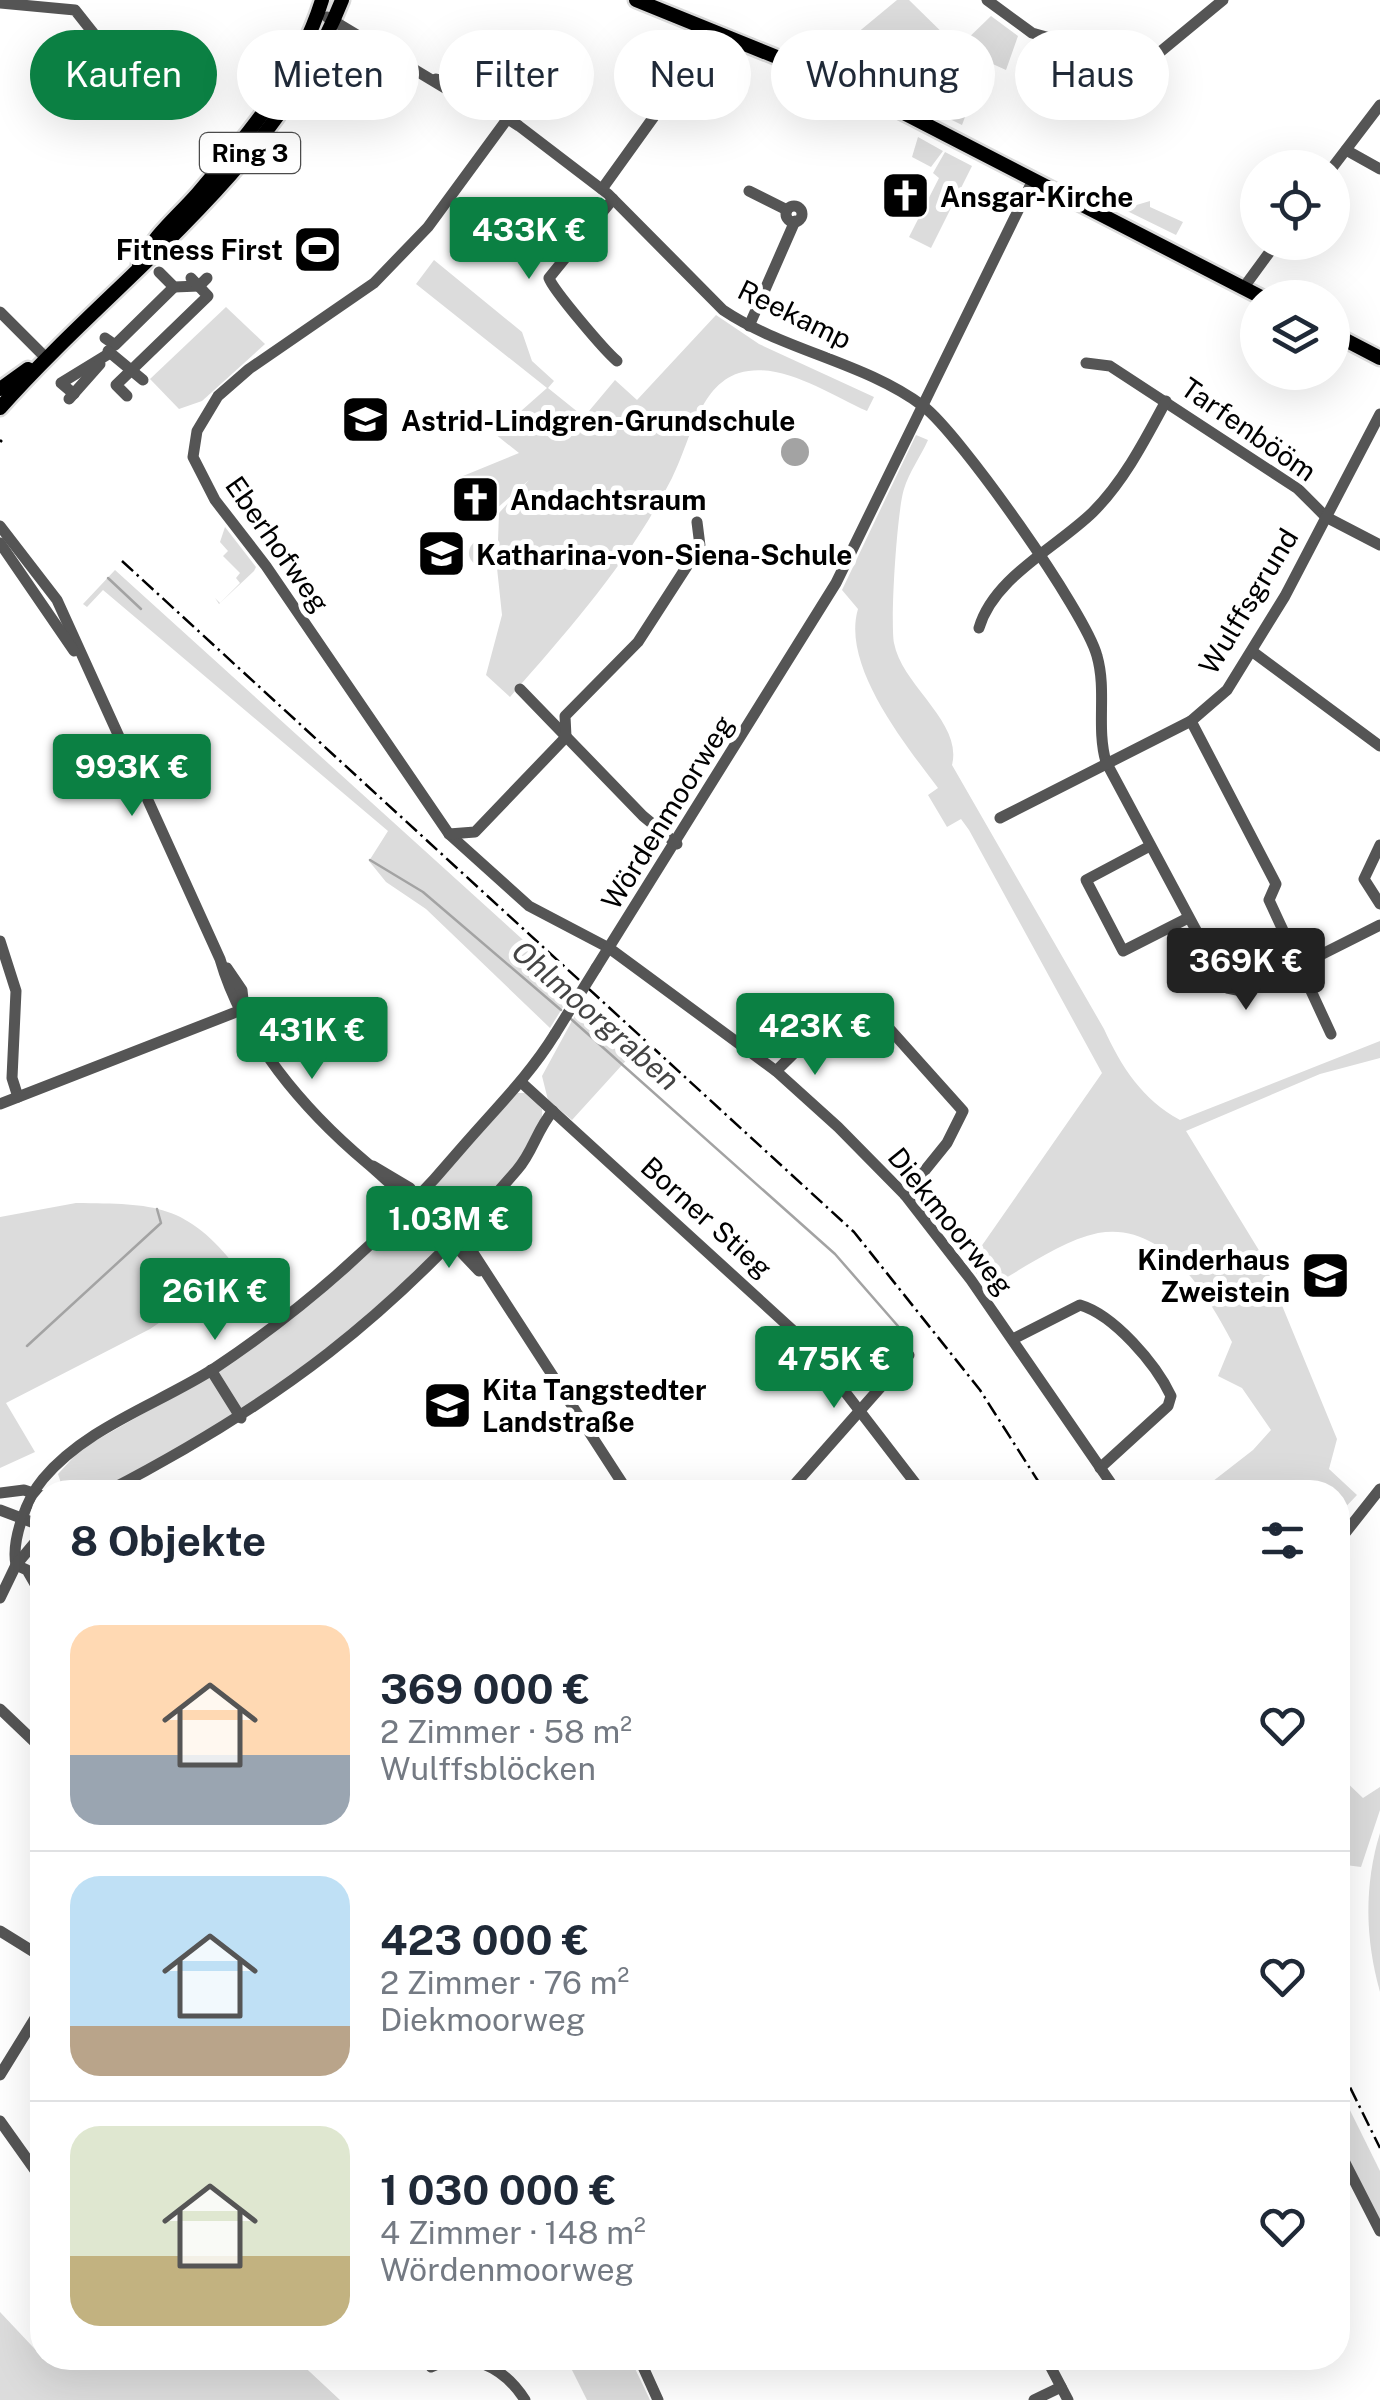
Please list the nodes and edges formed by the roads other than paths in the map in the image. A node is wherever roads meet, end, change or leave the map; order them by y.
1 (342, 0) edge
2 (636, 0) edge
3 (987, 0) edge
4 (1223, 0) edge
5 (0, 3) edge
6 (76, 5) edge
7 (321, 6) edge
8 (334, 20) junction
9 (94, 30) edge
10 (439, 80) edge
11 (1380, 105) edge
12 (507, 120) edge
13 (511, 120) edge
14 (651, 120) edge
15 (1346, 150) edge
16 (1350, 152) edge
17 (1380, 169) edge
18 (1033, 180) junction
19 (602, 189) junction
20 (749, 191) dead end
21 (613, 199) junction
22 (139, 264) junction
23 (159, 272) dead end
24 (1240, 285) edge
25 (174, 287) junction
26 (0, 312) edge
27 (749, 326) junction
28 (1350, 342) edge
29 (108, 347) junction
30 (45, 357) junction
31 (1380, 358) edge
32 (616, 360) dead end
33 (1086, 363) dead end
34 (132, 370) junction
35 (144, 380) dead end
36 (0, 390) edge
37 (127, 396) dead end
38 (1166, 401) junction
39 (922, 405) junction
40 (0, 408) edge
41 (1380, 414) edge
42 (1326, 517) junction
43 (697, 522) dead end
44 (0, 526) edge
45 (0, 543) edge
46 (1380, 545) edge
47 (1040, 556) junction
48 (979, 628) dead end
49 (1253, 652) junction
50 (82, 662) junction
51 (520, 690) dead end
52 (1191, 721) junction
53 (566, 737) junction
54 (1380, 746) edge
55 (1106, 762) junction
56 (1000, 818) dead end
57 (475, 832) junction
58 (449, 834) junction
59 (677, 844) junction
60 (1380, 845) edge
61 (1150, 846) junction
62 (475, 861) junction
63 (1380, 904) edge
64 (1188, 918) junction
65 (1376, 927) edge
66 (0, 941) edge
67 (609, 948) junction
68 (1300, 966) junction
69 (244, 1009) junction
70 (1332, 1034) dead end
71 (776, 1071) junction
72 (522, 1082) junction
73 (18, 1097) junction
74 (0, 1104) edge
75 (552, 1111) junction
76 (904, 1195) junction
77 (416, 1199) junction
78 (456, 1238) junction
79 (1013, 1339) junction
80 (909, 1355) dead end
81 (211, 1370) junction
82 (862, 1411) junction
83 (242, 1418) junction
84 (1100, 1468) junction
85 (51, 1480) edge
86 (128, 1480) edge
87 (620, 1480) edge
88 (799, 1480) edge
89 (913, 1480) edge
90 (1108, 1480) edge
91 (1380, 1489) edge
92 (0, 1494) edge
93 (30, 1494) edge
94 (30, 1507) edge
95 (0, 1510) edge
96 (24, 1516) junction
97 (30, 1520) edge
98 (1350, 1527) edge
99 (30, 1544) edge
100 (16, 1564) junction
101 (30, 1575) edge
102 (0, 1598) edge
103 (0, 1709) edge
104 (30, 1738) edge
105 (0, 1931) edge
106 (30, 1950) edge
107 (30, 2026) edge
108 (0, 2074) edge
109 (0, 2121) edge
110 (30, 2163) edge
111 (1350, 2172) edge
112 (1380, 2231) edge
113 (498, 2370) edge
114 (644, 2370) edge
115 (1052, 2370) edge
116 (1061, 2387) junction
117 (525, 2400) edge
118 (658, 2400) edge
119 (1034, 2400) edge
120 (1068, 2400) edge

1 - 8 main road, Ring 3
2 - 18 main road
3 - 4 street
5 - 6 street
6 - 9 street
7 - 8 street, Reekamp
7 - 22 main road, Ring 3
8 - 10 street, Reekamp
8 - 22 main road, Ring 3
11 - 15 street
12 - 58 street, Eberhofweg
13 - 19 street, Reekamp
14 - 19 street
16 - 17 street
18 - 24 main road
18 - 39 street, Wördenmoorweg
19 - 21 street, Reekamp
20 - 27 street
21 - 27 street, Reekamp
21 - 32 street
22 - 30 main road, Ring 3
23 - 25 street
25 - 29 street
25 - 34 street
26 - 30 street
27 - 39 street, Reekamp
28 - 31 main road
29 - 29 street
29 - 34 street
30 - 36 main road, Ring 3
30 - 40 main road, Ring 3
33 - 38 street, Tarfenbööm
34 - 35 street
34 - 37 street
38 - 42 street, Tarfenbööm
38 - 47 street
39 - 47 street, Reekamp
39 - 59 street, Wördenmoorweg
41 - 42 street, Wulffsgrund
42 - 46 street, Tarfenbööm
42 - 49 street, Wulffsgrund
43 - 53 street
44 - 50 street
45 - 50 street
47 - 48 street
47 - 55 street, Reekamp
49 - 52 street, Wulffsgrund
49 - 54 street
50 - 69 street
51 - 53 street
52 - 55 street, Wulffsgrund
52 - 68 street
53 - 57 street
53 - 59 street
55 - 56 street, Wulffsgrund
55 - 61 street
57 - 58 street
57 - 62 street
58 - 62 street, Eberhofweg
59 - 67 street, Wördenmoorweg
60 - 63 street
61 - 64 street
61 - 64 street
62 - 67 street, Eberhofweg
64 - 68 street
65 - 68 street
66 - 73 street
67 - 71 street, Diekmoorweg
67 - 72 street, Wördenmoorweg, bridge
68 - 70 street
69 - 73 street
69 - 77 street
71 - 76 street, Diekmoorweg
71 - 76 street
72 - 75 street, Borner Stieg
72 - 77 street, Wördenmoorweg
73 - 74 street
75 - 78 street
75 - 82 street, Borner Stieg
76 - 79 street, Diekmoorweg
77 - 78 street
77 - 81 street, Wördenmoorweg
78 - 83 street
78 - 87 street
79 - 84 street, Diekmoorweg
79 - 84 street
80 - 82 street
81 - 83 street
81 - 85 street, Wördenmoorweg
82 - 88 street
82 - 89 street, Borner Stieg
83 - 86 street
84 - 90 street, Diekmoorweg
91 - 98 street
92 - 93 street
94 - 96 street, Wördenmoorweg
95 - 96 street
96 - 97 street
96 - 100 street, Wördenmoorweg
99 - 100 street
100 - 101 street
100 - 102 street
103 - 104 street
105 - 106 street
107 - 108 street
109 - 110 street
111 - 112 street
113 - 117 street
114 - 118 street
115 - 116 street
116 - 119 street
116 - 120 street

